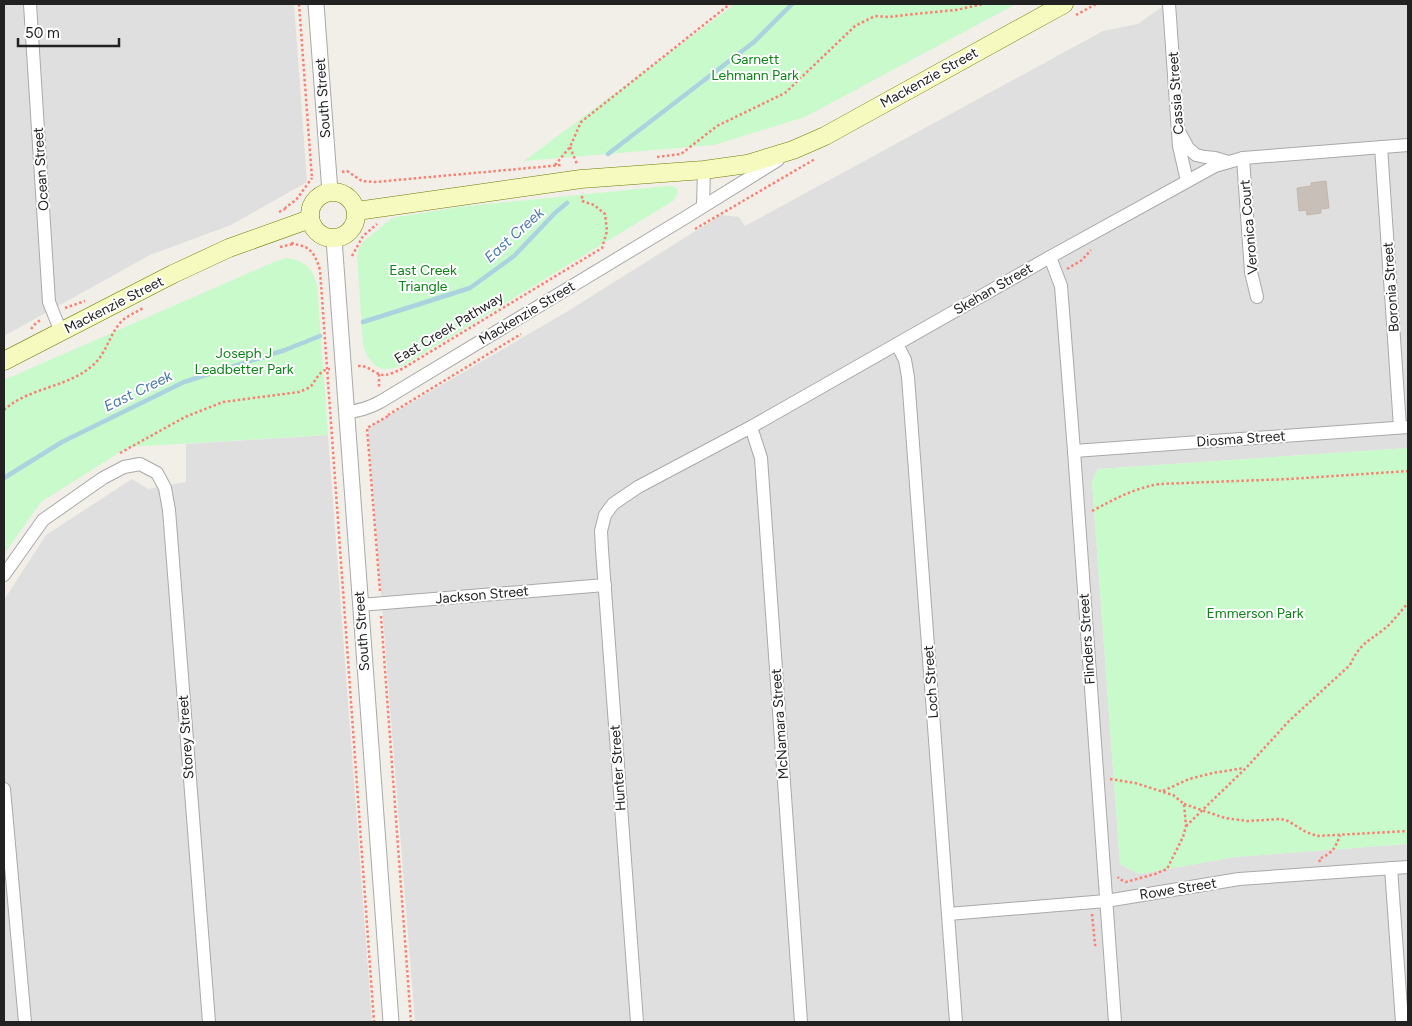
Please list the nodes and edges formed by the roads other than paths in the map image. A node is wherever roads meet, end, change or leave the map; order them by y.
1 (30, 4) edge
2 (316, 4) edge
3 (1170, 4) edge
4 (1068, 11) edge
5 (1178, 131) junction
6 (1408, 145) edge
7 (1381, 147) junction
8 (793, 150) junction
9 (1243, 158) junction
10 (1228, 162) junction
11 (704, 170) junction
12 (1186, 181) junction
13 (330, 192) junction
14 (703, 205) junction
15 (356, 211) junction
16 (310, 219) junction
17 (334, 239) junction
18 (1050, 257) junction
19 (1257, 297) dead end
20 (61, 332) junction
21 (897, 344) junction
22 (4, 361) edge
23 (346, 412) junction
24 (751, 427) junction
25 (1404, 427) edge
26 (1074, 452) junction
27 (605, 515) joint
28 (4, 575) edge
29 (605, 585) junction
30 (360, 605) junction
31 (4, 789) edge
32 (1408, 867) edge
33 (1391, 868) junction
34 (1106, 901) junction
35 (948, 914) junction
36 (25, 1022) edge
37 (209, 1022) edge
38 (390, 1022) edge
39 (637, 1022) edge
40 (801, 1022) edge
41 (956, 1022) edge
42 (1115, 1022) edge
43 (1402, 1022) edge

1 - 20 street, Ocean Street
2 - 13 street, South Street
3 - 5 street, Cassia Street
4 - 8 main road, Mackenzie Street
5 - 10 street
5 - 12 street, Cassia Street
6 - 7 street, Skehan Street
7 - 9 street, Skehan Street
7 - 25 street, Boronia Street
8 - 11 main road, Mackenzie Street
8 - 14 street, Mackenzie Street
9 - 10 street, Skehan Street
9 - 19 street, Veronica Court
10 - 12 street, Skehan Street
11 - 14 street
11 - 15 main road, Mackenzie Street
12 - 18 street, Skehan Street
13 - 15 main road
13 - 16 main road
14 - 23 street, Mackenzie Street
15 - 17 main road
16 - 17 main road
16 - 20 main road, Mackenzie Street
17 - 23 street, South Street
18 - 21 street, Skehan Street
18 - 26 street, Flinders Street
20 - 22 main road, Mackenzie Street
21 - 24 street, Skehan Street
21 - 35 street, Loch Street
23 - 30 street, South Street
24 - 27 street, Skehan Street
24 - 40 street, McNamara Street
25 - 26 street, Diosma Street
26 - 34 street, Flinders Street
27 - 29 street, Hunter Street
28 - 37 street, Storey Street
29 - 30 street, Jackson Street
29 - 39 street, Hunter Street
30 - 38 street, South Street
31 - 36 street
32 - 33 street, Rowe Street
33 - 34 street, Rowe Street
33 - 43 street
34 - 35 street, Rowe Street
34 - 42 street, Flinders Street
35 - 41 street, Loch Street

